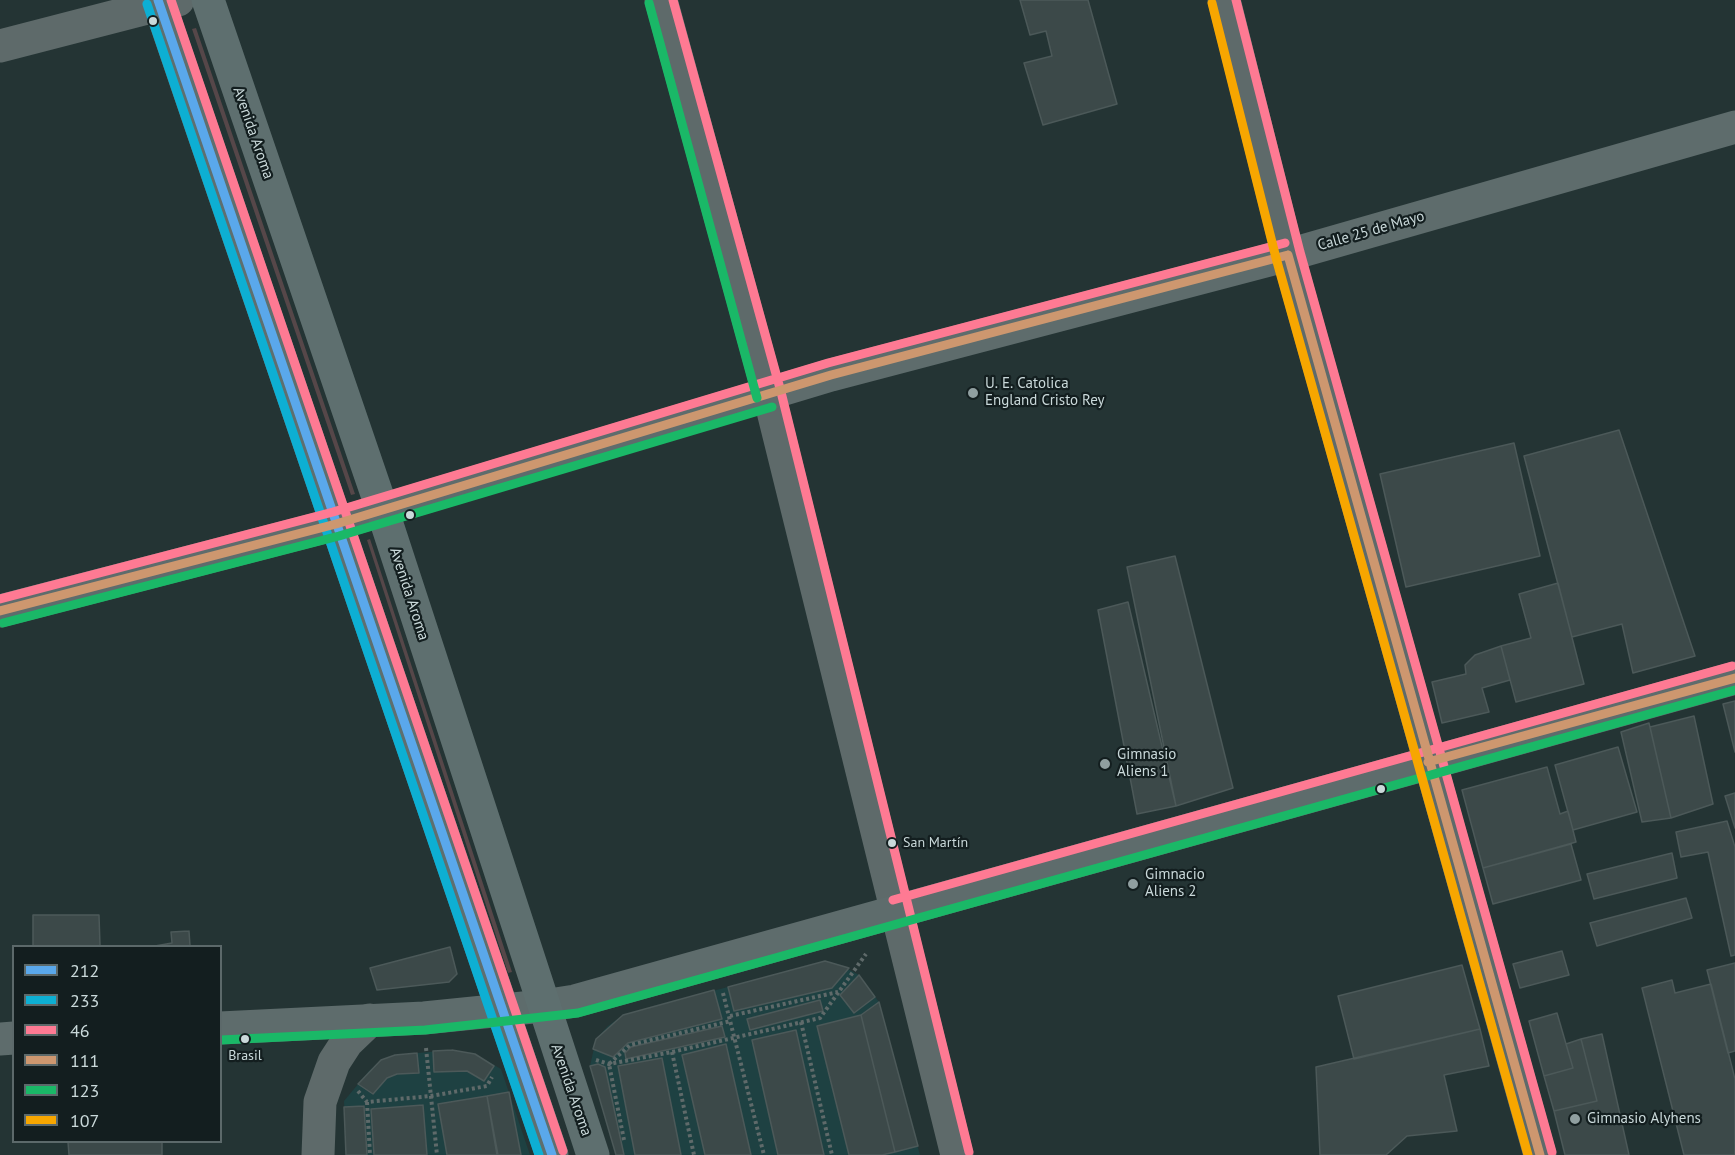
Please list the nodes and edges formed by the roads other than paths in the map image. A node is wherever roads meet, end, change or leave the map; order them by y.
1 (208, 0) edge
2 (661, 0) edge
3 (1224, 0) edge
4 (165, 2) edge
5 (0, 46) edge
6 (1735, 127) edge
7 (1288, 255) junction
8 (769, 395) junction
9 (382, 509) junction
10 (336, 524) junction
11 (0, 611) edge
12 (1735, 678) edge
13 (1428, 762) junction
14 (896, 912) junction
15 (543, 1006) junction
16 (501, 1011) junction
17 (370, 1020) junction
18 (222, 1028) edge
19 (318, 1155) edge
20 (552, 1155) edge
21 (593, 1155) edge
22 (957, 1155) edge
23 (1540, 1155) edge

1 - 9 main road, Avenida Aroma
2 - 8 street
3 - 7 street
4 - 5 street
4 - 10 main road
6 - 7 main road, Calle 25 de Mayo
7 - 8 main road, Calle 25 de Mayo
7 - 13 street
8 - 9 main road, Calle 25 de Mayo
8 - 14 street
9 - 10 main road, Calle 25 de Mayo
9 - 15 main road, Avenida Aroma
10 - 11 main road, Calle 25 de Mayo
10 - 16 main road
12 - 13 main road
13 - 14 main road
13 - 23 street
14 - 15 main road
14 - 22 street
15 - 16 main road
15 - 21 main road, Avenida Aroma
16 - 17 main road
16 - 20 main road
17 - 18 main road
17 - 19 street

